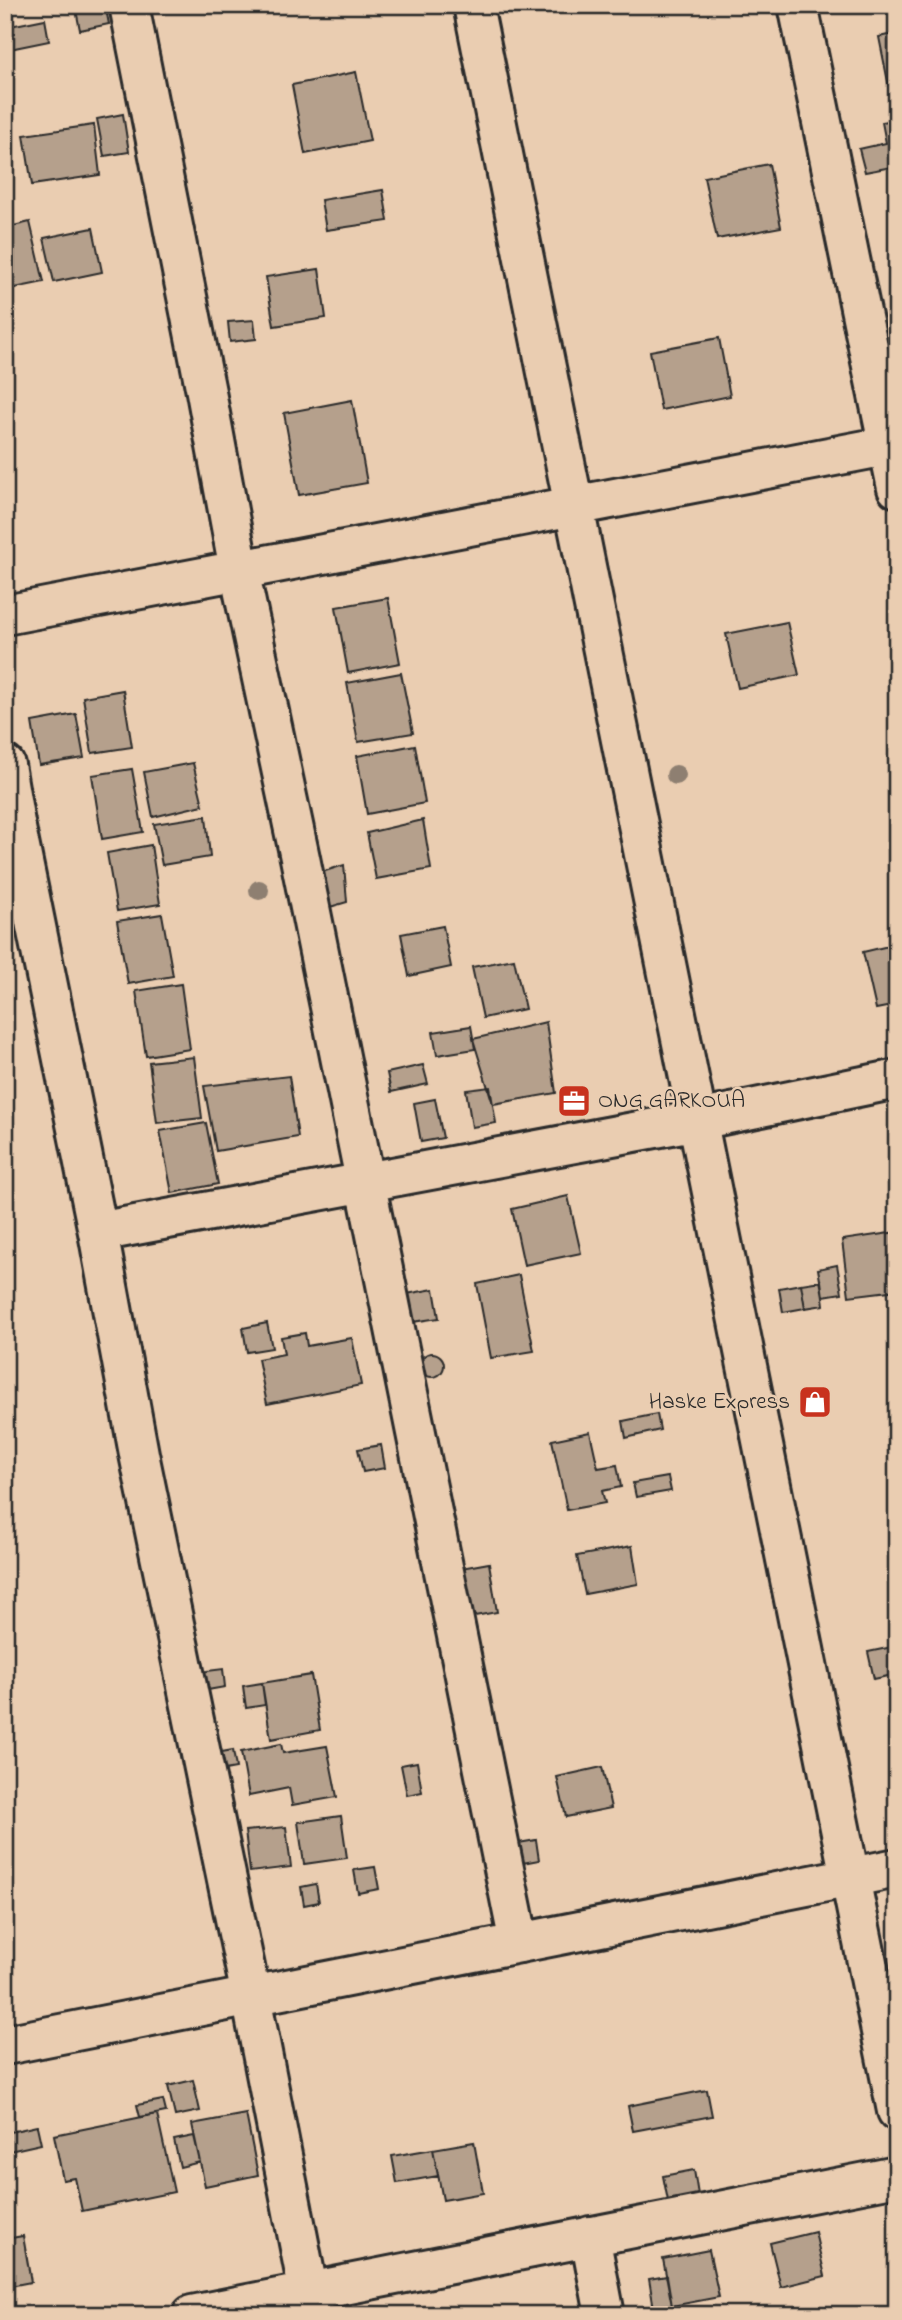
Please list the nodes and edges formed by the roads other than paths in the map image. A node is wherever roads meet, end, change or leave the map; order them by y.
1 (129, 5) edge
2 (472, 5) edge
3 (798, 5) edge
4 (892, 445) edge
5 (897, 488) edge
6 (574, 506) junction
7 (239, 570) junction
8 (5, 615) edge
9 (5, 765) edge
10 (897, 1079) edge
11 (698, 1120) junction
12 (365, 1182) junction
13 (98, 1232) junction
14 (897, 1868) edge
15 (850, 1877) junction
16 (519, 1943) junction
17 (251, 1996) junction
18 (5, 2045) edge
19 (897, 2111) edge
20 (897, 2176) edge
21 (590, 2236) junction
22 (311, 2303) edge
23 (192, 2315) edge
24 (605, 2315) edge

1 - 7 street
2 - 6 street
3 - 4 street
4 - 5 street
4 - 6 street
6 - 7 street
6 - 11 street
7 - 8 street
7 - 12 street
9 - 13 street
10 - 11 street
11 - 12 street
11 - 15 street
12 - 13 street
12 - 16 street
13 - 17 street
14 - 15 street
15 - 16 street
15 - 19 street
16 - 17 street
17 - 18 street
17 - 22 street
20 - 21 street
21 - 22 street
21 - 24 street
22 - 23 street

